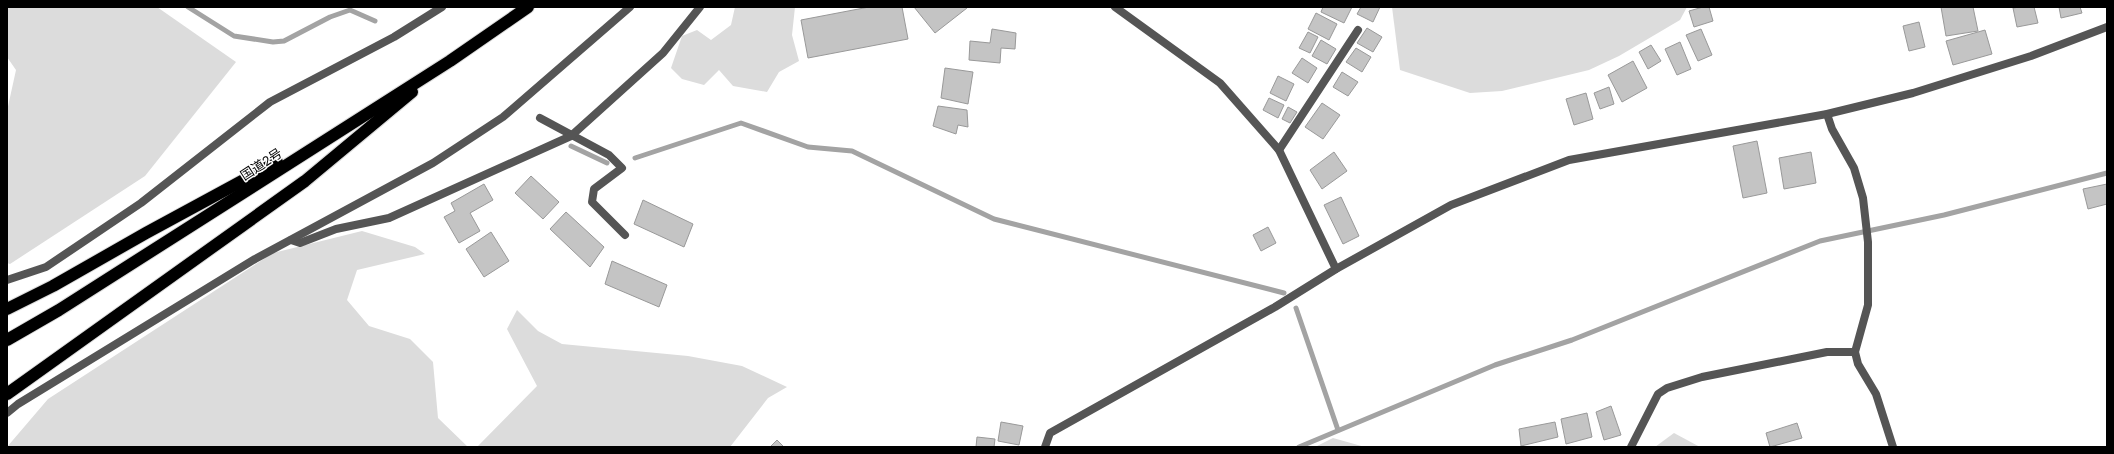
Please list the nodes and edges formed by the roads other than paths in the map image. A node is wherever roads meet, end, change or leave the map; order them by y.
1 (442, 7) edge
2 (528, 7) edge
3 (630, 7) edge
4 (700, 7) edge
5 (1115, 7) edge
6 (2107, 27) edge
7 (1358, 30) dead end
8 (450, 61) junction
9 (1827, 114) junction
10 (364, 115) junction
11 (540, 118) dead end
12 (571, 136) junction
13 (1279, 150) junction
14 (626, 235) dead end
15 (291, 240) junction
16 (1336, 269) junction
17 (7, 280) edge
18 (7, 308) edge
19 (7, 340) edge
20 (1854, 352) junction
21 (7, 394) edge
22 (7, 413) edge
23 (1045, 447) edge
24 (1631, 447) edge
25 (1893, 447) edge

1 - 17 street
2 - 8 highway, 国道2号
3 - 15 street
4 - 12 street
5 - 13 street
6 - 9 street
7 - 13 street
8 - 10 highway, 国道2号
8 - 21 highway
9 - 16 street
9 - 20 street
10 - 18 highway
10 - 19 highway, 国道2号
11 - 12 street
12 - 14 street
12 - 15 street
13 - 16 street
15 - 22 street
16 - 23 street
20 - 24 street
20 - 25 street

